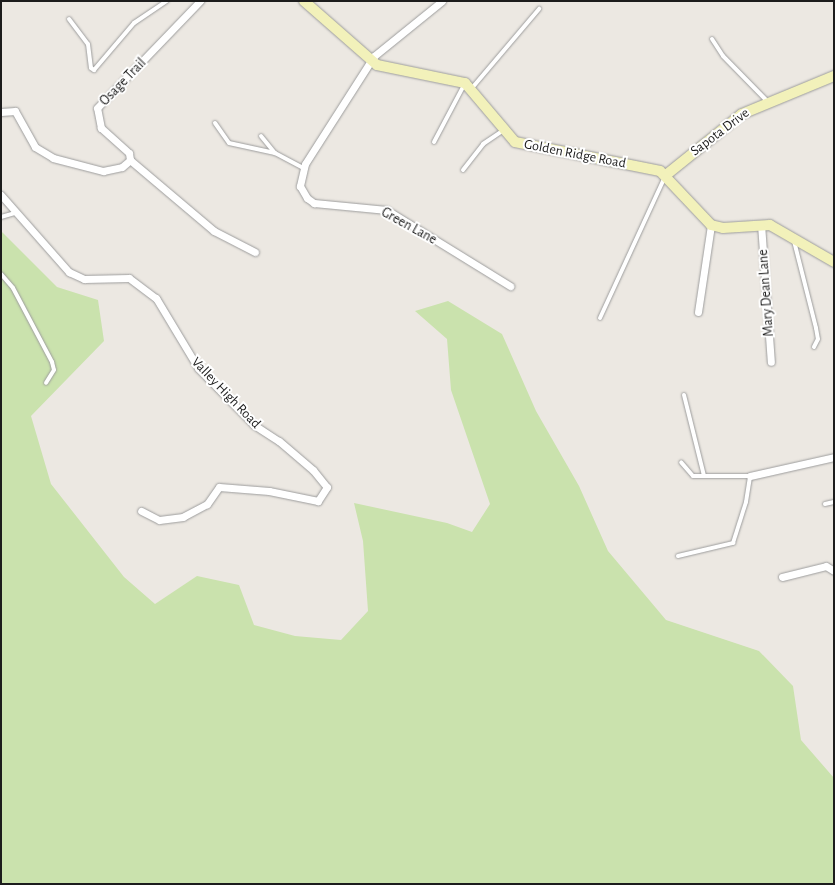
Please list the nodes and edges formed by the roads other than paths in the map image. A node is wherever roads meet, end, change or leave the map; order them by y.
1 (167, 1) edge
2 (200, 1) edge
3 (304, 1) edge
4 (442, 1) edge
5 (539, 10) dead end
6 (69, 19) dead end
7 (712, 39) dead end
8 (371, 61) junction
9 (834, 76) edge
10 (469, 86) junction
11 (767, 101) junction
12 (1, 112) edge
13 (215, 123) dead end
14 (502, 130) junction
15 (261, 136) dead end
16 (434, 142) dead end
17 (275, 152) junction
18 (130, 160) junction
19 (303, 168) junction
20 (463, 170) dead end
21 (666, 174) junction
22 (1, 195) edge
23 (15, 212) junction
24 (1, 217) edge
25 (761, 224) junction
26 (711, 225) junction
27 (793, 237) junction
28 (255, 252) dead end
29 (834, 262) edge
30 (1, 274) edge
31 (510, 286) dead end
32 (698, 312) dead end
33 (600, 318) dead end
34 (814, 347) dead end
35 (771, 362) dead end
36 (46, 383) dead end
37 (684, 395) dead end
38 (834, 457) edge
39 (681, 462) dead end
40 (704, 476) junction
41 (750, 476) junction
42 (834, 502) edge
43 (825, 504) dead end
44 (141, 511) dead end
45 (678, 556) dead end
46 (834, 571) edge
47 (782, 577) dead end

1 - 6 lane
2 - 18 street, Osage Trail
3 - 8 street
4 - 8 street
5 - 10 lane
7 - 11 lane
8 - 10 street
8 - 19 street
9 - 11 street, Sapota Drive
10 - 14 street, Golden Ridge Road
10 - 16 lane
11 - 21 street, Sapota Drive
12 - 18 street
13 - 17 lane
14 - 20 lane
14 - 21 street, Golden Ridge Road
15 - 17 lane
17 - 19 lane
18 - 28 street
19 - 31 street, Green Lane
21 - 26 street
21 - 33 lane
22 - 23 street, Valley High Road
23 - 24 lane
23 - 44 street, Valley High Road
25 - 26 street
25 - 27 street
25 - 35 street, Mary Dean Lane
26 - 32 street
27 - 29 street
27 - 34 lane
30 - 36 lane
37 - 40 lane
38 - 41 street
39 - 40 lane
40 - 41 lane
41 - 45 lane
42 - 43 lane
46 - 47 street

